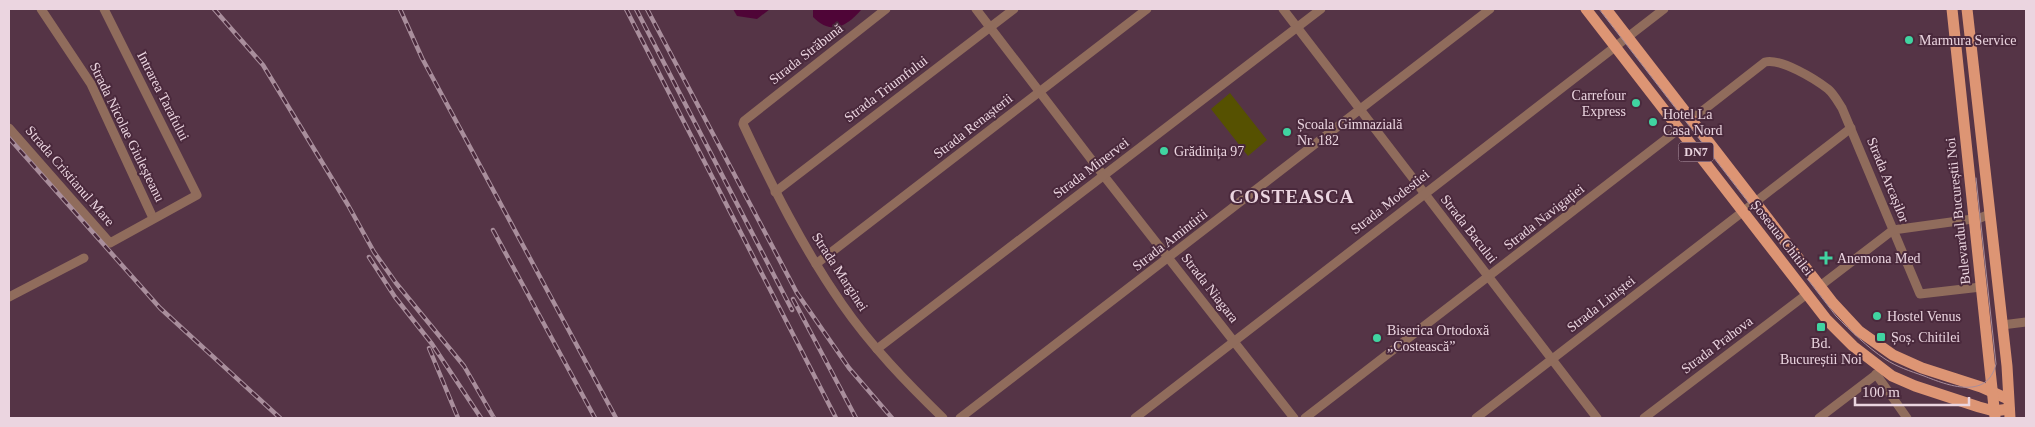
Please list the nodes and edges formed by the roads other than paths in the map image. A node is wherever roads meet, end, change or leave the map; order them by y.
1 (41, 9) edge
2 (104, 9) edge
3 (886, 9) edge
4 (976, 9) edge
5 (1014, 9) edge
6 (1147, 9) edge
7 (1283, 9) edge
8 (1321, 9) edge
9 (1490, 9) edge
10 (1586, 9) edge
11 (1606, 9) edge
12 (1664, 9) edge
13 (1952, 9) edge
14 (1967, 9) edge
15 (990, 27) junction
16 (1298, 27) junction
17 (1627, 37) junction
18 (1616, 46) junction
19 (1040, 92) junction
20 (1361, 110) junction
21 (1692, 119) junction
22 (744, 121) joint
23 (9, 128) edge
24 (1851, 128) junction
25 (1679, 129) junction
26 (1104, 176) junction
27 (775, 192) junction
28 (1424, 193) junction
29 (1755, 202) junction
30 (1742, 212) junction
31 (1990, 214) junction
32 (153, 218) junction
33 (1974, 219) junction
34 (1893, 230) junction
35 (84, 258) dead end
36 (1169, 258) junction
37 (816, 264) junction
38 (1489, 277) junction
39 (1820, 286) junction
40 (1981, 286) junction
41 (1807, 294) junction
42 (9, 297) edge
43 (2026, 322) edge
44 (2002, 325) junction
45 (1234, 342) junction
46 (877, 349) junction
47 (1552, 360) junction
48 (1879, 372) junction
49 (1992, 392) junction
50 (2009, 409) edge
51 (1995, 415) edge
52 (943, 418) edge
53 (960, 418) edge
54 (1134, 418) edge
55 (1294, 418) edge
56 (1305, 418) edge
57 (1476, 418) edge
58 (1597, 418) edge
59 (1644, 418) edge
60 (1819, 418) edge
61 (1907, 418) edge

1 - 32 street, Strada Nicolae Giuleșteanu
2 - 32 street, Intrarea Tarafului
3 - 22 street, Strada Străbună
4 - 15 street, Strada Niagara
5 - 15 street, Strada Triumfului
6 - 19 street, Strada Renașterii
7 - 16 street, Strada Bacului
8 - 16 street, Strada Minervei
9 - 20 street, Strada Amintirii
10 - 18 main road, Șoseaua Chitilei / DN7
11 - 17 main road, Șoseaua Chitilei / DN7
12 - 17 street, Strada Modestiei
13 - 33 main road, Bulevardul Bucureștii Noi
14 - 31 main road
15 - 19 street, Strada Niagara
15 - 27 street, Strada Triumfului
16 - 20 street, Strada Bacului
16 - 26 street, Strada Minervei
17 - 18 street, Strada Modestiei
17 - 21 main road, Șoseaua Chitilei / DN7
18 - 25 main road, Șoseaua Chitilei / DN7
18 - 28 street, Strada Modestiei
19 - 26 street, Strada Niagara
19 - 37 street, Strada Renașterii
20 - 28 street, Strada Bacului
20 - 36 street, Strada Amintirii
21 - 24 street, Strada Arcașilor
21 - 29 main road, Șoseaua Chitilei / DN7
22 - 27 street, Strada Marginei
23 - 32 street, Strada Cristianul Mare
24 - 29 street
24 - 34 street, Strada Arcașilor
25 - 30 main road, Șoseaua Chitilei / DN7
25 - 38 street, Strada Navigației
26 - 36 street, Strada Niagara
26 - 46 street, Strada Minervei
27 - 37 street, Strada Marginei
28 - 38 street, Strada Bacului
28 - 45 street, Strada Modestiei
29 - 30 street, Strada Liniștei
29 - 39 main road, Șoseaua Chitilei / DN7
30 - 41 main road, Șoseaua Chitilei / DN7
30 - 47 street, Strada Liniștei
31 - 33 street
31 - 44 main road
33 - 34 street
33 - 40 main road, Bulevardul Bucureștii Noi
34 - 39 street
34 - 40 street, Strada Arcașilor
35 - 42 street
36 - 45 street, Strada Niagara
36 - 53 street, Strada Amintirii
37 - 46 street, Strada Marginei
38 - 47 street, Strada Bacului
38 - 56 street, Strada Navigației
39 - 49 main road, Șoseaua Chitilei / DN7
40 - 49 main road, Bulevardul Bucureștii Noi
41 - 48 main road, Șoseaua Chitilei / DN7
41 - 59 street, Strada Prahova
43 - 44 street
44 - 50 main road
45 - 54 street, Strada Modestiei
45 - 55 street, Strada Niagara
46 - 52 street, Strada Marginei
47 - 57 street, Strada Liniștei
47 - 58 street, Strada Bacului
48 - 51 main road, Șoseaua Chitilei / DN7
48 - 60 street
48 - 61 street, Șoseaua Chitilei
49 - 50 main road, Șoseaua Chitilei / DN7
49 - 51 main road, Bulevardul Bucureștii Noi
50 - 51 main road, Șoseaua Chitilei / DN7

